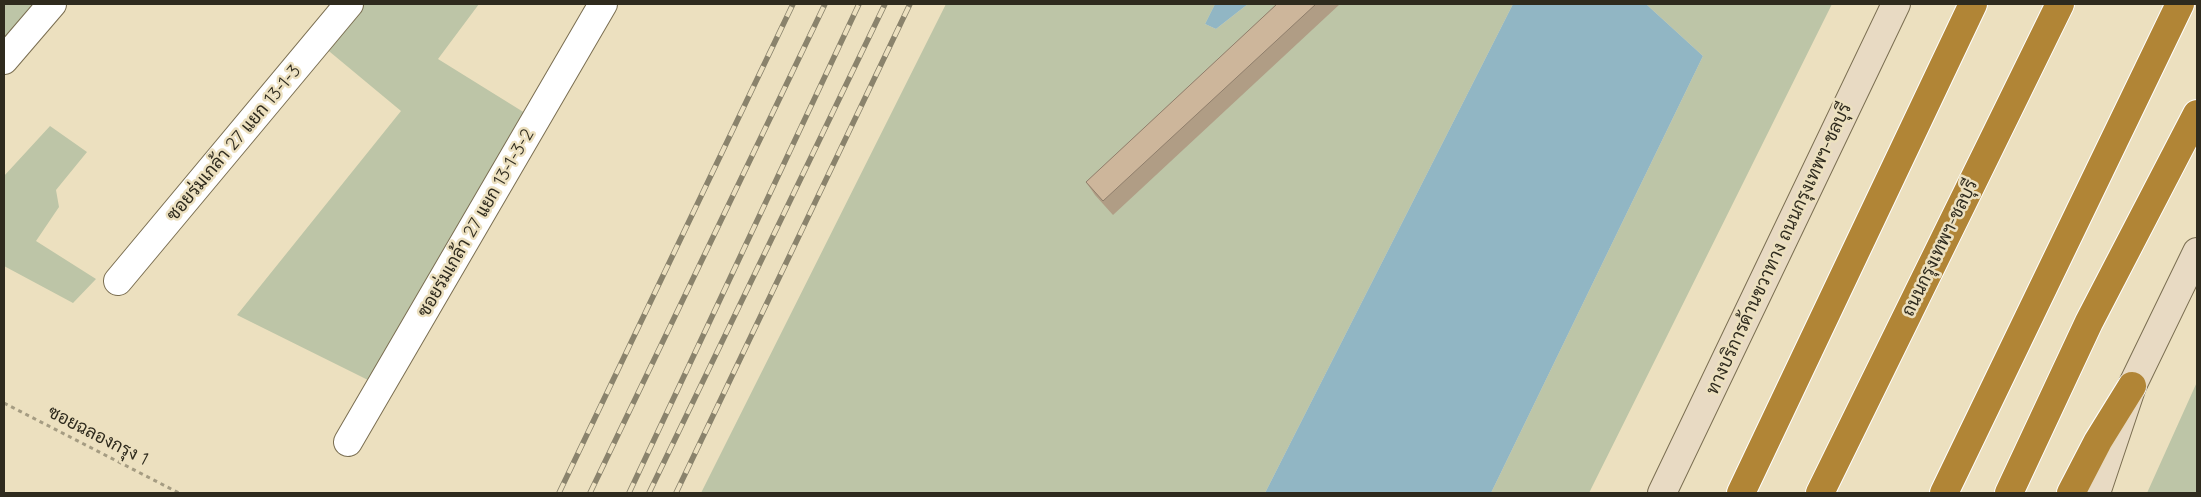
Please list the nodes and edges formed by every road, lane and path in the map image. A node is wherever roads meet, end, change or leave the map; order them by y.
1 (52, 4) edge
2 (349, 4) edge
3 (603, 4) edge
4 (1896, 4) edge
5 (1973, 4) edge
6 (2060, 4) edge
7 (2180, 4) edge
8 (4, 60) edge
9 (2197, 114) edge
10 (2197, 252) edge
11 (118, 281) dead end
12 (2132, 386) junction
13 (4, 404) edge
14 (348, 442) dead end
15 (179, 493) edge
16 (1662, 493) edge
17 (1741, 493) edge
18 (1820, 493) edge
19 (1944, 493) edge
20 (2009, 493) edge
21 (2071, 493) edge
22 (2096, 493) edge

1 - 8 street
2 - 11 street, ซอยร่มเกล้า 27 แยก 13-1-3
3 - 14 street, ซอยร่มเกล้า 27 แยก 13-1-3-2
4 - 16 main road, ทางบริการด้านขวาทาง ถนนกรุงเทพฯ-ชลบุรี
5 - 17 highway
6 - 18 highway, ถนนกรุงเทพฯ-ชลบุรี
7 - 19 highway
9 - 20 highway
10 - 12 main road
12 - 21 highway
12 - 22 main road
13 - 15 path, ซอยฉลองกรุง 1

